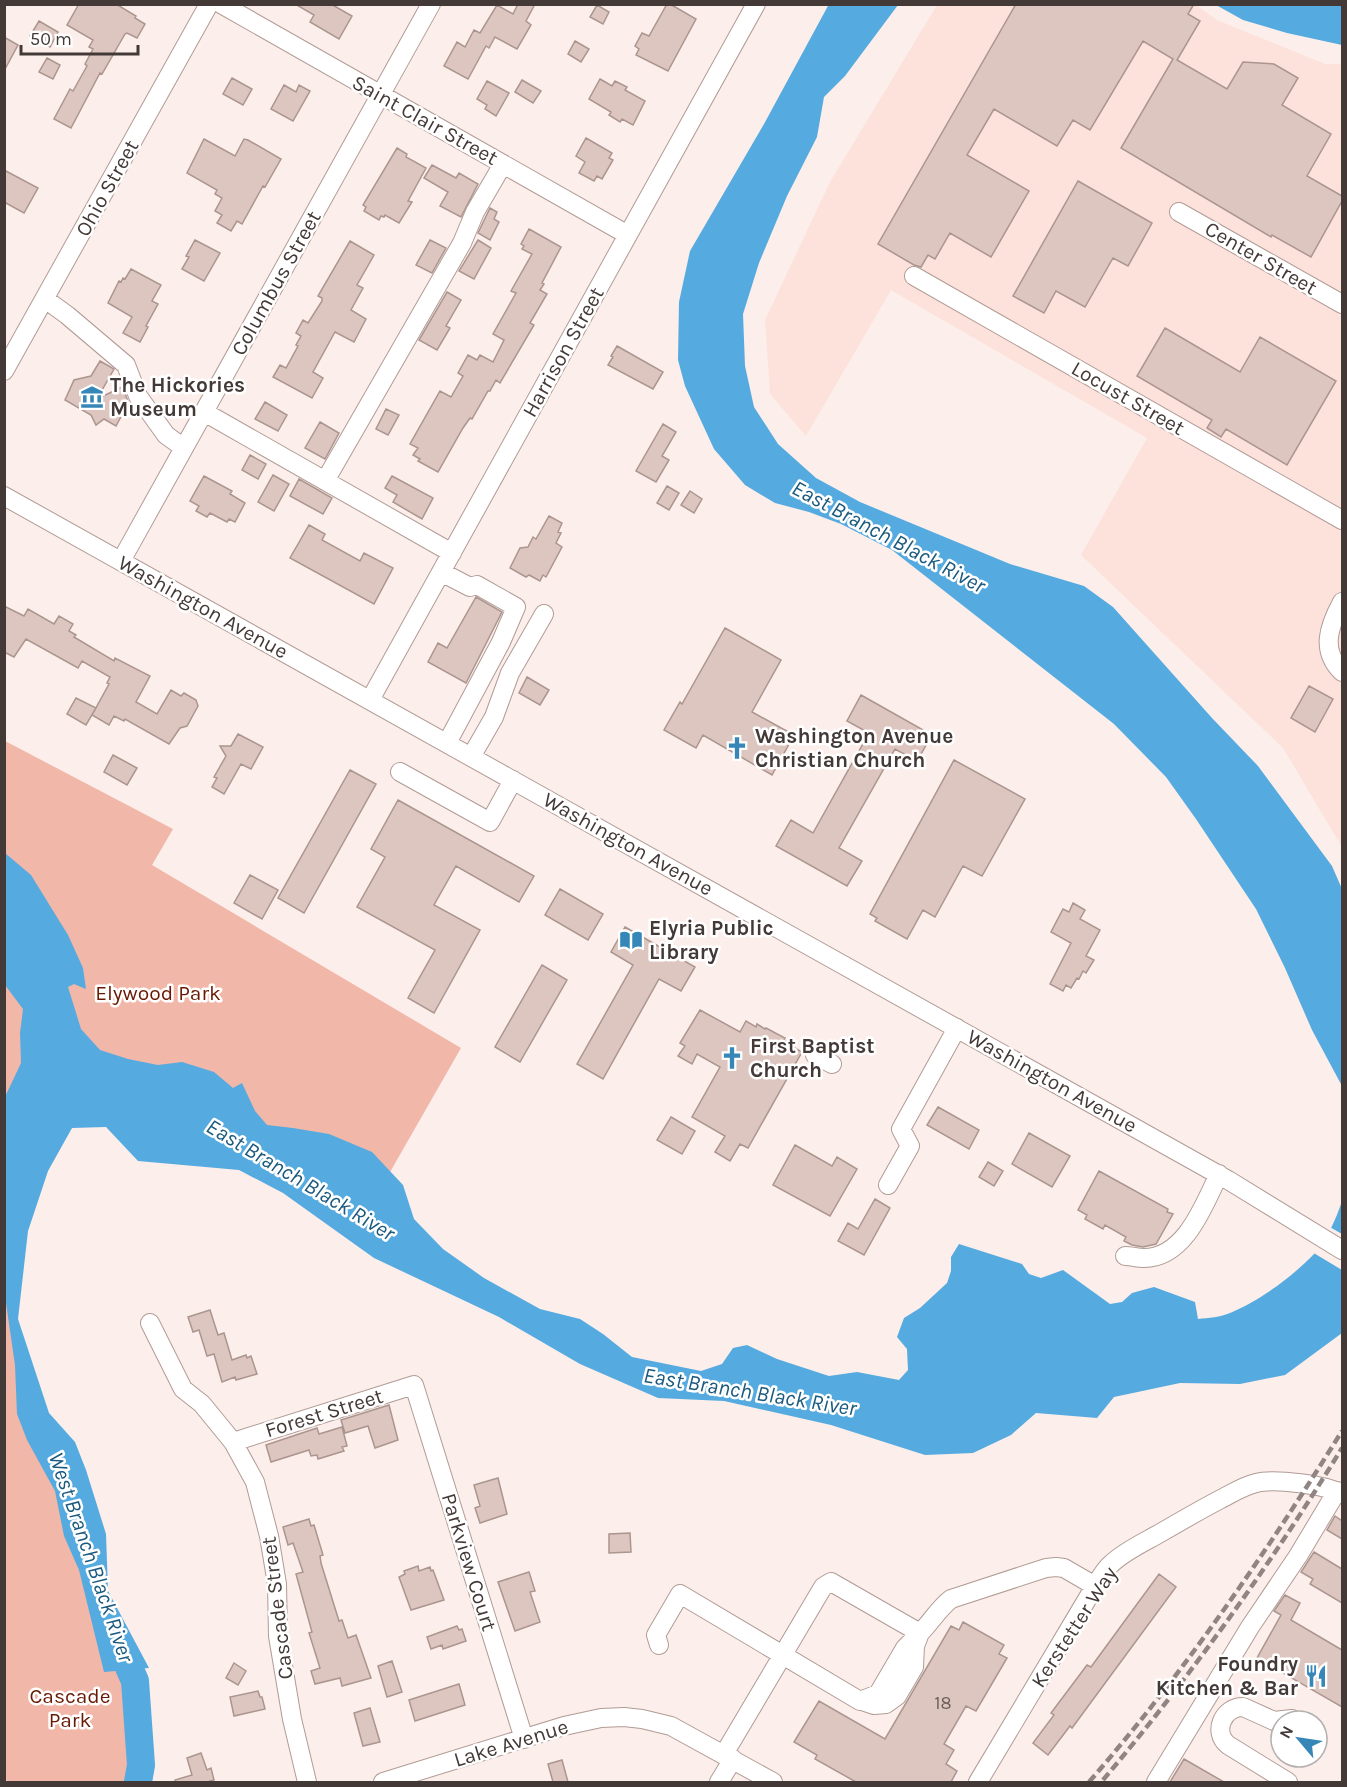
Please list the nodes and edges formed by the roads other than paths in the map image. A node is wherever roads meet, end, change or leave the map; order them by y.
1 (208, 4) edge
2 (221, 4) edge
3 (431, 4) edge
4 (756, 4) edge
5 (381, 95) junction
6 (503, 164) junction
7 (1179, 212) dead end
8 (628, 235) junction
9 (914, 276) dead end
10 (45, 299) junction
11 (1342, 304) edge
12 (4, 371) edge
13 (204, 412) junction
14 (184, 448) junction
15 (325, 481) junction
16 (4, 496) edge
17 (1342, 520) edge
18 (452, 553) junction
19 (122, 561) junction
20 (441, 573) junction
21 (1342, 602) edge
22 (544, 614) dead end
23 (1342, 672) edge
24 (370, 700) junction
25 (447, 743) junction
26 (471, 757) junction
27 (400, 772) dead end
28 (513, 780) junction
29 (957, 1028) junction
30 (815, 1055) dead end
31 (832, 1064) dead end
32 (1218, 1174) junction
33 (888, 1185) dead end
34 (1342, 1250) edge
35 (1125, 1256) dead end
36 (150, 1323) dead end
37 (414, 1385) joint
38 (233, 1442) junction
39 (1340, 1493) edge
40 (1095, 1586) junction
41 (920, 1633) junction
42 (659, 1645) dead end
43 (783, 1654) junction
44 (1269, 1719) edge
45 (524, 1739) junction
46 (728, 1757) junction
47 (411, 1778) edge
48 (307, 1782) edge
49 (383, 1782) edge
50 (719, 1782) edge
51 (773, 1782) edge
52 (978, 1782) edge
53 (1156, 1782) edge
54 (1288, 1782) edge

1 - 10 street, Ohio Street
2 - 5 street, Saint Clair Street
3 - 5 street, Columbus Street
4 - 8 street, Harrison Street
5 - 6 street, Saint Clair Street
5 - 13 street, Columbus Street
6 - 8 street, Saint Clair Street
6 - 15 street
7 - 11 street, Center Street
8 - 18 street, Harrison Street
9 - 17 street, Locust Street
10 - 12 street, Ohio Street
10 - 14 street
13 - 14 street, Columbus Street
13 - 15 street
14 - 19 street, Columbus Street
15 - 18 street
16 - 19 street, Washington Avenue
18 - 20 street, Harrison Street
19 - 24 street, Washington Avenue
20 - 24 street, Harrison Street
20 - 25 street
21 - 23 street
22 - 26 street
24 - 25 street, Washington Avenue
25 - 26 street, Washington Avenue
26 - 28 street, Washington Avenue
27 - 28 street
28 - 29 street, Washington Avenue
29 - 32 street, Washington Avenue
29 - 33 street
30 - 31 street
32 - 34 street, Washington Avenue
32 - 35 street
36 - 38 street, Cascade Street
37 - 38 street, Forest Street
37 - 45 street, Parkview Court
38 - 48 street, Cascade Street
39 - 40 street, Kerstetter Way
39 - 53 street
40 - 41 street
40 - 52 street, Kerstetter Way
41 - 43 street
41 - 43 street
42 - 43 street
43 - 46 street
44 - 54 street
45 - 46 street, Lake Avenue
45 - 47 street, Lake Avenue
46 - 50 street
46 - 51 street, Lake Avenue
47 - 49 street, Lake Avenue

